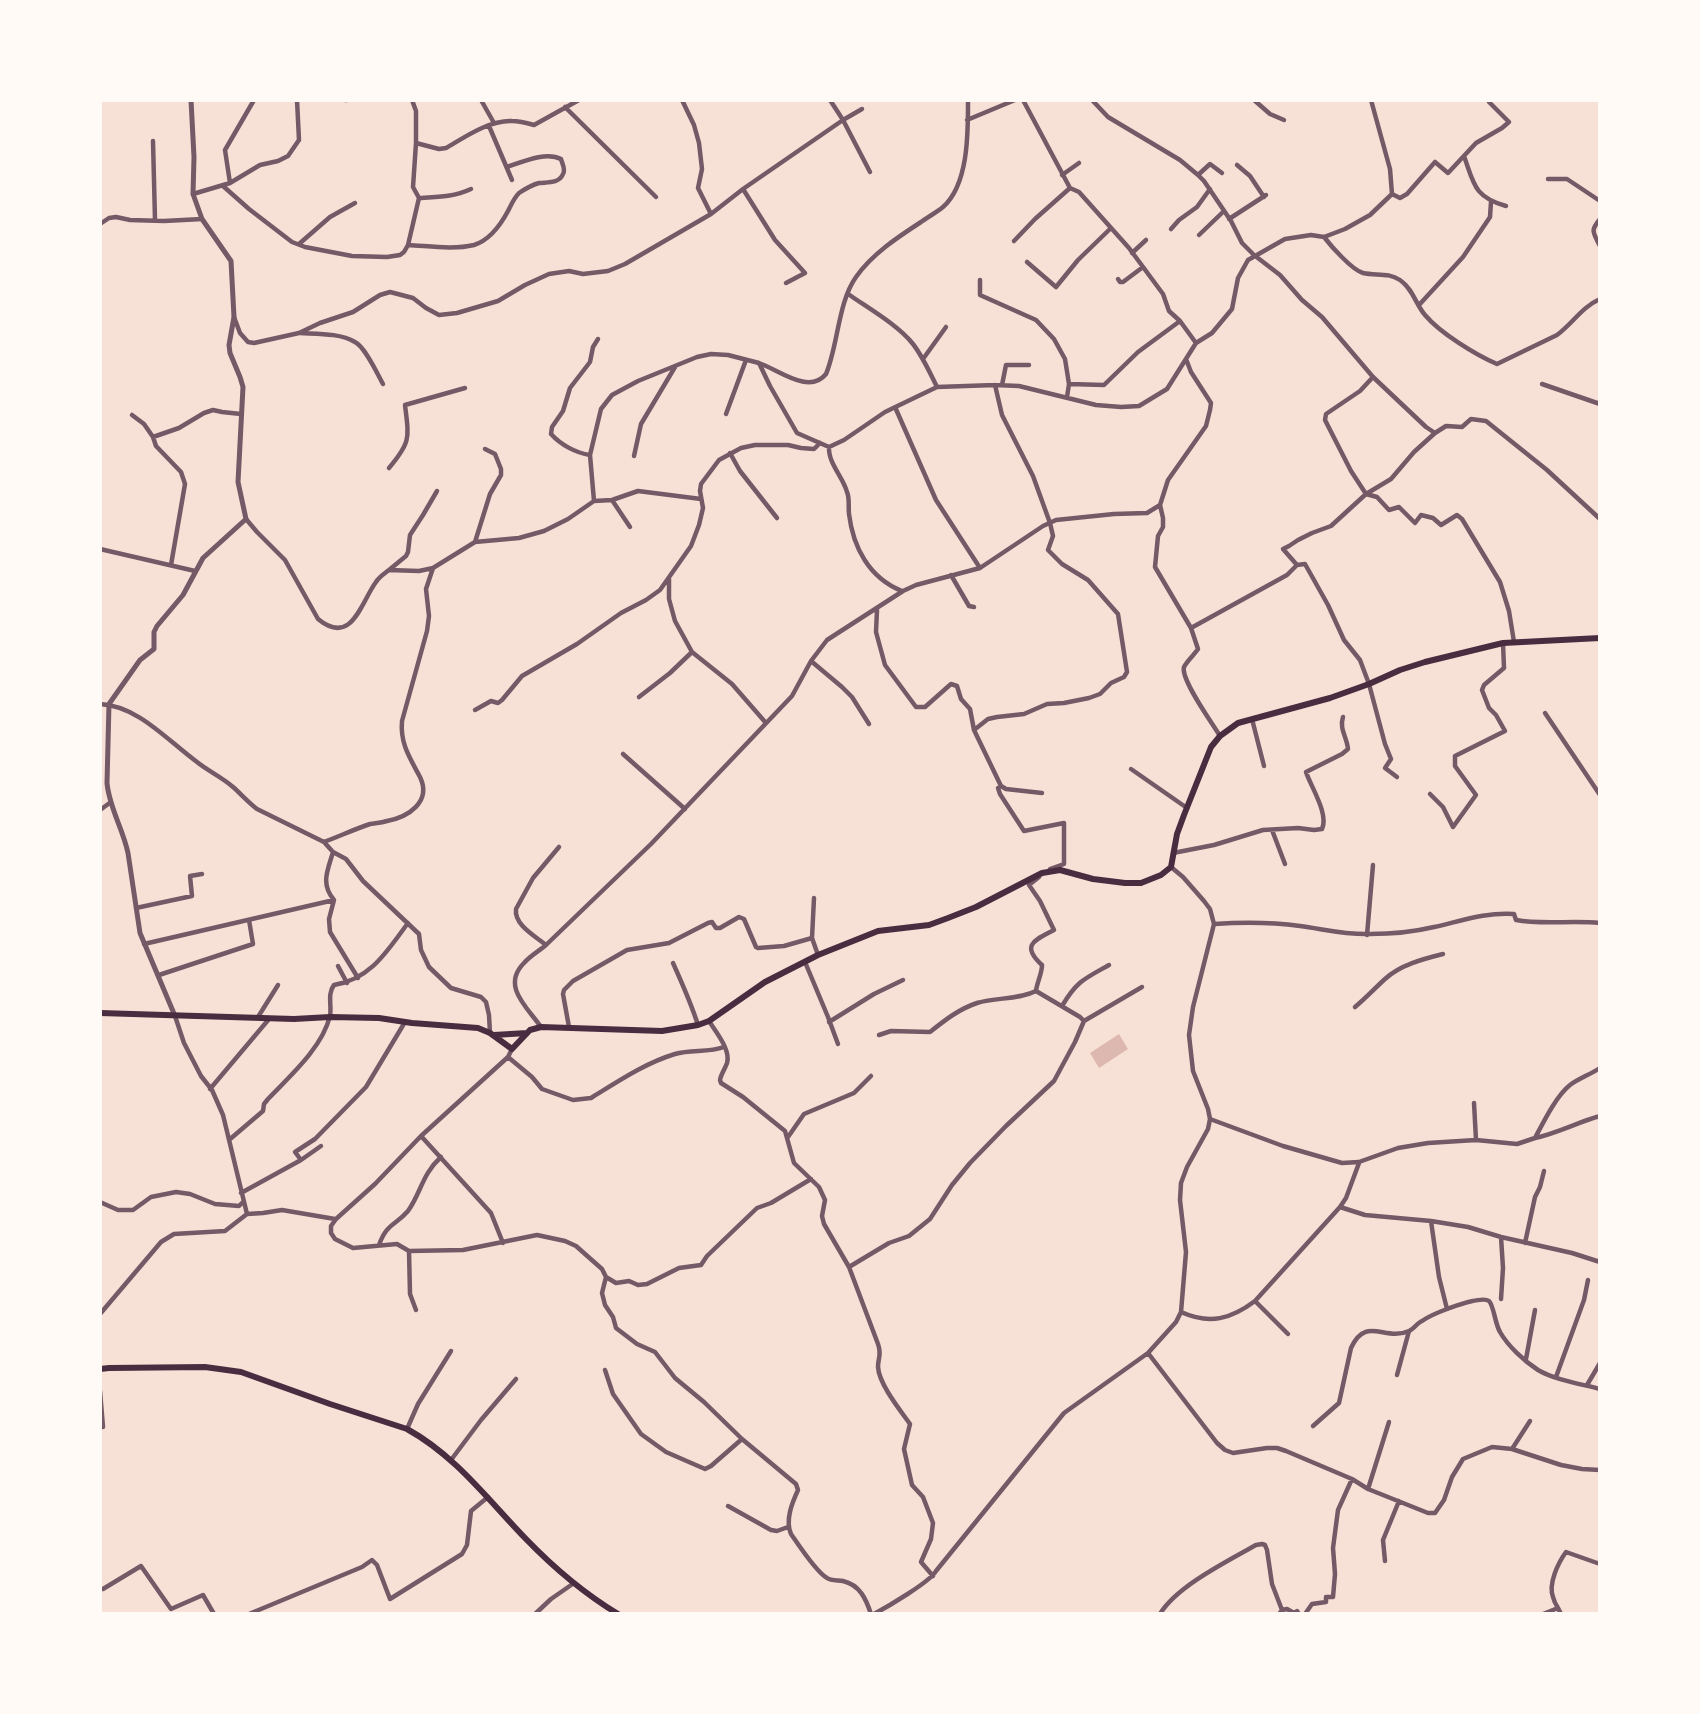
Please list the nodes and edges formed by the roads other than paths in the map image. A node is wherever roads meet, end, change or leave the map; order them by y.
1 (191, 100) edge
2 (254, 100) edge
3 (297, 100) edge
4 (412, 100) edge
5 (481, 100) edge
6 (579, 100) edge
7 (682, 100) edge
8 (830, 100) edge
9 (968, 100) edge
10 (1014, 100) edge
11 (1023, 100) edge
12 (1092, 100) edge
13 (1254, 100) edge
14 (1371, 100) edge
15 (1489, 102) dead end
16 (565, 107) junction
17 (862, 109) dead end
18 (843, 120) junction
19 (967, 120) junction
20 (1284, 120) dead end
21 (491, 125) junction
22 (153, 141) dead end
23 (416, 143) junction
24 (1463, 155) junction
25 (1079, 163) dead end
26 (1237, 165) dead end
27 (507, 167) junction
28 (870, 172) dead end
29 (1222, 173) dead end
30 (1198, 174) junction
31 (1062, 175) junction
32 (1548, 179) dead end
33 (512, 180) dead end
34 (230, 183) junction
35 (223, 186) junction
36 (1070, 188) junction
37 (471, 189) dead end
38 (743, 189) junction
39 (1210, 190) junction
40 (193, 194) junction
41 (1392, 194) junction
42 (656, 197) dead end
43 (419, 198) junction
44 (1600, 201) edge
45 (1490, 202) junction
46 (355, 203) dead end
47 (1506, 206) dead end
48 (1224, 211) junction
49 (711, 214) junction
50 (202, 219) junction
51 (1229, 219) junction
52 (1600, 219) edge
53 (155, 220) junction
54 (100, 224) edge
55 (1111, 229) junction
56 (1171, 229) dead end
57 (1199, 234) dead end
58 (1324, 236) junction
59 (1146, 240) dead end
60 (1014, 241) dead end
61 (298, 245) junction
62 (408, 245) junction
63 (1600, 246) edge
64 (1132, 253) junction
65 (1254, 255) junction
66 (1027, 262) dead end
67 (1143, 267) junction
68 (1118, 279) dead end
69 (980, 280) dead end
70 (786, 283) dead end
71 (847, 294) junction
72 (1600, 299) edge
73 (1419, 305) junction
74 (234, 317) junction
75 (1180, 321) junction
76 (946, 327) dead end
77 (299, 333) junction
78 (598, 339) dead end
79 (1196, 344) junction
80 (1186, 358) junction
81 (746, 359) junction
82 (923, 359) junction
83 (759, 362) junction
84 (1029, 365) dead end
85 (675, 366) junction
86 (1373, 376) junction
87 (383, 384) dead end
88 (1069, 384) junction
89 (1542, 384) dead end
90 (998, 385) junction
91 (937, 387) junction
92 (465, 388) dead end
93 (1067, 397) junction
94 (1600, 404) edge
95 (895, 407) junction
96 (242, 414) junction
97 (726, 414) dead end
98 (132, 415) dead end
99 (1435, 433) junction
100 (153, 437) junction
101 (820, 443) junction
102 (829, 447) junction
103 (485, 449) dead end
104 (730, 453) junction
105 (590, 455) junction
106 (634, 456) dead end
107 (389, 468) dead end
108 (437, 491) dead end
109 (1366, 494) junction
110 (701, 499) junction
111 (612, 500) junction
112 (594, 501) junction
113 (1160, 505) junction
114 (778, 518) dead end
115 (246, 519) junction
116 (1600, 519) edge
117 (1050, 523) junction
118 (630, 527) dead end
119 (475, 542) junction
120 (100, 549) edge
121 (171, 565) junction
122 (1297, 565) junction
123 (433, 568) junction
124 (980, 568) junction
125 (388, 570) junction
126 (195, 572) junction
127 (951, 575) junction
128 (670, 577) junction
129 (903, 591) junction
130 (974, 607) dead end
131 (877, 609) junction
132 (1191, 628) junction
133 (1600, 638) edge
134 (1514, 642) junction
135 (1503, 643) junction
136 (692, 652) junction
137 (811, 661) junction
138 (1369, 684) junction
139 (639, 697) dead end
140 (100, 704) edge
141 (109, 704) junction
142 (475, 710) dead end
143 (1545, 713) dead end
144 (1343, 717) dead end
145 (1252, 718) junction
146 (766, 723) junction
147 (869, 724) dead end
148 (974, 730) junction
149 (1220, 736) junction
150 (623, 754) dead end
151 (1264, 766) dead end
152 (1131, 769) dead end
153 (1397, 777) dead end
154 (1001, 786) junction
155 (1042, 793) dead end
156 (1430, 794) dead end
157 (1600, 794) edge
158 (111, 802) junction
159 (1186, 808) junction
160 (685, 809) junction
161 (100, 810) edge
162 (1272, 830) junction
163 (324, 842) junction
164 (559, 846) dead end
165 (333, 852) junction
166 (1174, 853) junction
167 (1285, 864) dead end
168 (1373, 865) dead end
169 (1171, 867) junction
170 (1044, 873) junction
171 (202, 874) dead end
172 (814, 898) dead end
173 (334, 900) junction
174 (136, 908) junction
175 (249, 920) junction
176 (408, 923) junction
177 (1600, 923) edge
178 (1214, 924) junction
179 (1367, 935) junction
180 (811, 939) junction
181 (144, 944) junction
182 (546, 945) junction
183 (1443, 954) dead end
184 (818, 955) junction
185 (804, 961) junction
186 (673, 963) dead end
187 (1109, 965) dead end
188 (338, 966) dead end
189 (159, 975) junction
190 (358, 978) junction
191 (903, 980) dead end
192 (347, 983) junction
193 (278, 985) dead end
194 (1142, 988) dead end
195 (1036, 991) junction
196 (1062, 1006) junction
197 (1355, 1007) dead end
198 (100, 1013) edge
199 (175, 1016) junction
200 (330, 1017) junction
201 (258, 1018) junction
202 (269, 1018) junction
203 (709, 1021) junction
204 (1084, 1021) junction
205 (405, 1022) junction
206 (829, 1022) junction
207 (698, 1025) junction
208 (541, 1027) junction
209 (569, 1027) junction
210 (527, 1033) junction
211 (492, 1034) junction
212 (879, 1035) dead end
213 (838, 1044) dead end
214 (724, 1047) junction
215 (512, 1049) junction
216 (508, 1057) junction
217 (1600, 1068) edge
218 (871, 1076) dead end
219 (211, 1088) junction
220 (1474, 1102) dead end
221 (1600, 1116) edge
222 (1210, 1119) junction
223 (421, 1136) junction
224 (788, 1138) junction
225 (1535, 1138) junction
226 (229, 1140) junction
227 (1476, 1140) junction
228 (321, 1146) dead end
229 (441, 1157) junction
230 (302, 1160) junction
231 (1359, 1162) junction
232 (1544, 1171) dead end
233 (811, 1179) junction
234 (242, 1193) junction
235 (243, 1201) junction
236 (100, 1202) edge
237 (1340, 1207) junction
238 (247, 1214) junction
239 (336, 1219) junction
240 (1431, 1221) junction
241 (1501, 1237) junction
242 (503, 1243) junction
243 (1525, 1243) junction
244 (379, 1245) junction
245 (410, 1251) junction
246 (1600, 1262) edge
247 (849, 1267) junction
248 (606, 1278) junction
249 (1588, 1280) dead end
250 (1501, 1299) dead end
251 (1255, 1301) junction
252 (1447, 1309) junction
253 (416, 1310) dead end
254 (1535, 1310) dead end
255 (1181, 1312) junction
256 (100, 1314) edge
257 (1409, 1331) junction
258 (1288, 1334) dead end
259 (451, 1351) dead end
260 (1148, 1353) junction
261 (1526, 1360) junction
262 (1600, 1363) edge
263 (100, 1369) edge
264 (605, 1370) dead end
265 (1397, 1375) dead end
266 (1556, 1377) junction
267 (516, 1379) dead end
268 (1587, 1385) junction
269 (1600, 1390) edge
270 (100, 1391) edge
271 (1530, 1421) dead end
272 (1389, 1422) dead end
273 (1312, 1426) dead end
274 (103, 1427) dead end
275 (407, 1429) junction
276 (742, 1439) junction
277 (1512, 1449) junction
278 (452, 1460) junction
279 (1600, 1470) edge
280 (1353, 1479) junction
281 (1368, 1489) junction
282 (488, 1497) junction
283 (1399, 1501) junction
284 (728, 1506) dead end
285 (788, 1527) junction
286 (1385, 1561) dead end
287 (1600, 1564) edge
288 (933, 1576) junction
289 (575, 1582) junction
290 (103, 1589) dead end
291 (1558, 1608) junction
292 (1280, 1612) edge
293 (214, 1614) edge
294 (249, 1614) edge
295 (535, 1614) edge
296 (618, 1614) edge
297 (872, 1614) edge
298 (1160, 1614) edge
299 (1299, 1614) edge
300 (1305, 1614) edge
301 (1543, 1614) edge
302 (1561, 1614) edge

1 - 40 street
2 - 34 street
3 - 34 street
4 - 23 street
5 - 21 street
6 - 16 street
7 - 49 street
8 - 18 street
9 - 19 street
10 - 19 street
11 - 31 street
12 - 30 street
13 - 20 street
14 - 41 street
15 - 24 street
16 - 21 street
16 - 42 street
17 - 18 street
18 - 28 street
18 - 38 street
19 - 71 street
21 - 23 street
21 - 27 street
22 - 53 street
23 - 43 street
24 - 41 street
24 - 45 street
25 - 31 street
26 - 51 street
27 - 33 street
27 - 62 street
29 - 30 street
30 - 39 street
31 - 36 street
32 - 44 street
34 - 35 street
35 - 40 street
35 - 61 street
36 - 55 street
36 - 60 street
37 - 43 street
38 - 49 street
38 - 70 street
39 - 48 street
39 - 56 street
40 - 50 street
41 - 58 street
43 - 62 street
45 - 47 street
45 - 73 street
46 - 61 street
48 - 51 street
48 - 57 street
49 - 77 street
50 - 53 street
50 - 74 street
51 - 65 street
52 - 63 street
53 - 54 street
55 - 64 street
55 - 66 street
58 - 65 street
58 - 73 street
59 - 64 street
61 - 62 street
64 - 67 street
65 - 79 street
65 - 86 street
67 - 68 street
67 - 75 street
69 - 88 street
71 - 82 street
71 - 83 street
72 - 73 street
74 - 77 street
74 - 96 street
75 - 79 street
75 - 88 street
76 - 82 street
77 - 87 street
78 - 105 street
79 - 80 street
80 - 93 street
80 - 113 street
81 - 83 street
81 - 85 street
81 - 97 street
82 - 91 street
83 - 101 street
84 - 90 street
85 - 105 street
85 - 106 street
86 - 99 street
86 - 109 street
88 - 93 street
89 - 94 street
90 - 91 street
90 - 93 street
90 - 117 street
91 - 95 street
92 - 107 street
95 - 102 street
95 - 124 street
96 - 100 street
96 - 115 street
98 - 100 street
99 - 109 street
99 - 116 street
100 - 121 street
101 - 102 street
101 - 104 street
102 - 129 street
103 - 119 street
104 - 110 street
104 - 114 street
105 - 112 street
108 - 125 street
109 - 122 street
109 - 134 street
110 - 111 street
110 - 128 street
111 - 112 street
111 - 118 street
112 - 119 street
113 - 117 street
113 - 132 street
115 - 125 street
115 - 126 street
117 - 124 street
117 - 148 street
119 - 123 street
120 - 121 street
121 - 126 street
122 - 132 street
122 - 138 street
123 - 125 street
123 - 163 street
124 - 127 street
126 - 141 street
127 - 129 street
127 - 130 street
128 - 136 street
128 - 142 street
129 - 131 street
131 - 137 street
131 - 148 street
132 - 149 street
133 - 134 main road
134 - 135 main road
135 - 138 main road
135 - 156 street
136 - 139 street
136 - 146 street
137 - 146 street
137 - 147 street
138 - 145 main road
138 - 153 street
140 - 141 street
141 - 158 street
141 - 163 street
143 - 157 street
144 - 162 street
145 - 149 main road
145 - 151 street
146 - 160 street
148 - 154 street
149 - 159 main road
150 - 160 street
152 - 159 street
154 - 155 street
154 - 170 street
158 - 161 street
158 - 174 street
159 - 166 main road
160 - 182 street
162 - 166 street
162 - 167 street
163 - 165 street
164 - 182 street
165 - 173 street
165 - 176 street
166 - 169 main road
168 - 179 street
169 - 170 main road
169 - 178 street
170 - 184 main road
170 - 195 street
171 - 174 street
172 - 180 street
173 - 175 street
173 - 190 street
174 - 181 street
175 - 181 street
175 - 189 street
176 - 190 street
176 - 211 street
177 - 179 street
178 - 179 street
178 - 222 street
180 - 184 street
180 - 209 street
181 - 189 street
182 - 208 street
183 - 197 street
184 - 185 main road
185 - 203 main road
185 - 206 street
186 - 207 street
187 - 196 street
188 - 192 street
189 - 199 street
190 - 192 street
191 - 206 street
192 - 200 street
193 - 201 street
194 - 204 street
195 - 196 street
195 - 212 street
196 - 204 street
198 - 199 main road
199 - 201 main road
199 - 219 street
200 - 202 main road
200 - 205 main road
200 - 226 street
201 - 202 main road
202 - 219 street
203 - 207 main road
203 - 214 street
204 - 247 street
205 - 211 main road
205 - 230 street
206 - 213 street
207 - 209 main road
208 - 209 main road
208 - 210 main road
210 - 211 main road
210 - 215 main road
211 - 215 main road
214 - 216 street
214 - 224 street
215 - 216 street
216 - 223 street
217 - 225 street
218 - 224 street
219 - 226 street
220 - 227 street
221 - 225 street
222 - 231 street
222 - 255 street
223 - 229 street
223 - 239 street
224 - 233 street
225 - 227 street
226 - 234 street
227 - 231 street
228 - 230 street
229 - 242 street
229 - 244 street
230 - 234 street
231 - 237 street
232 - 243 street
233 - 247 street
233 - 248 street
234 - 235 street
235 - 236 street
235 - 238 street
237 - 240 street
237 - 251 street
238 - 239 street
238 - 256 street
239 - 244 street
240 - 241 street
240 - 252 street
241 - 243 street
241 - 250 street
242 - 245 street
242 - 248 street
243 - 246 street
244 - 245 street
245 - 253 street
247 - 288 street
248 - 276 street
249 - 266 street
251 - 255 street
251 - 258 street
252 - 257 street
252 - 261 street
254 - 261 street
255 - 260 street
257 - 265 street
257 - 273 street
259 - 275 street
260 - 280 street
260 - 288 street
261 - 266 street
262 - 268 street
263 - 275 main road
264 - 276 street
266 - 268 street
267 - 278 street
268 - 269 street
270 - 274 street
271 - 277 street
272 - 281 street
275 - 278 main road
276 - 285 street
277 - 279 street
277 - 283 street
278 - 282 main road
280 - 281 street
280 - 300 street
281 - 283 street
282 - 289 main road
282 - 294 street
283 - 286 street
284 - 285 street
285 - 297 street
287 - 291 street
288 - 297 street
289 - 295 street
289 - 296 main road
290 - 293 street
291 - 301 street
291 - 302 street
292 - 298 street
292 - 299 street

